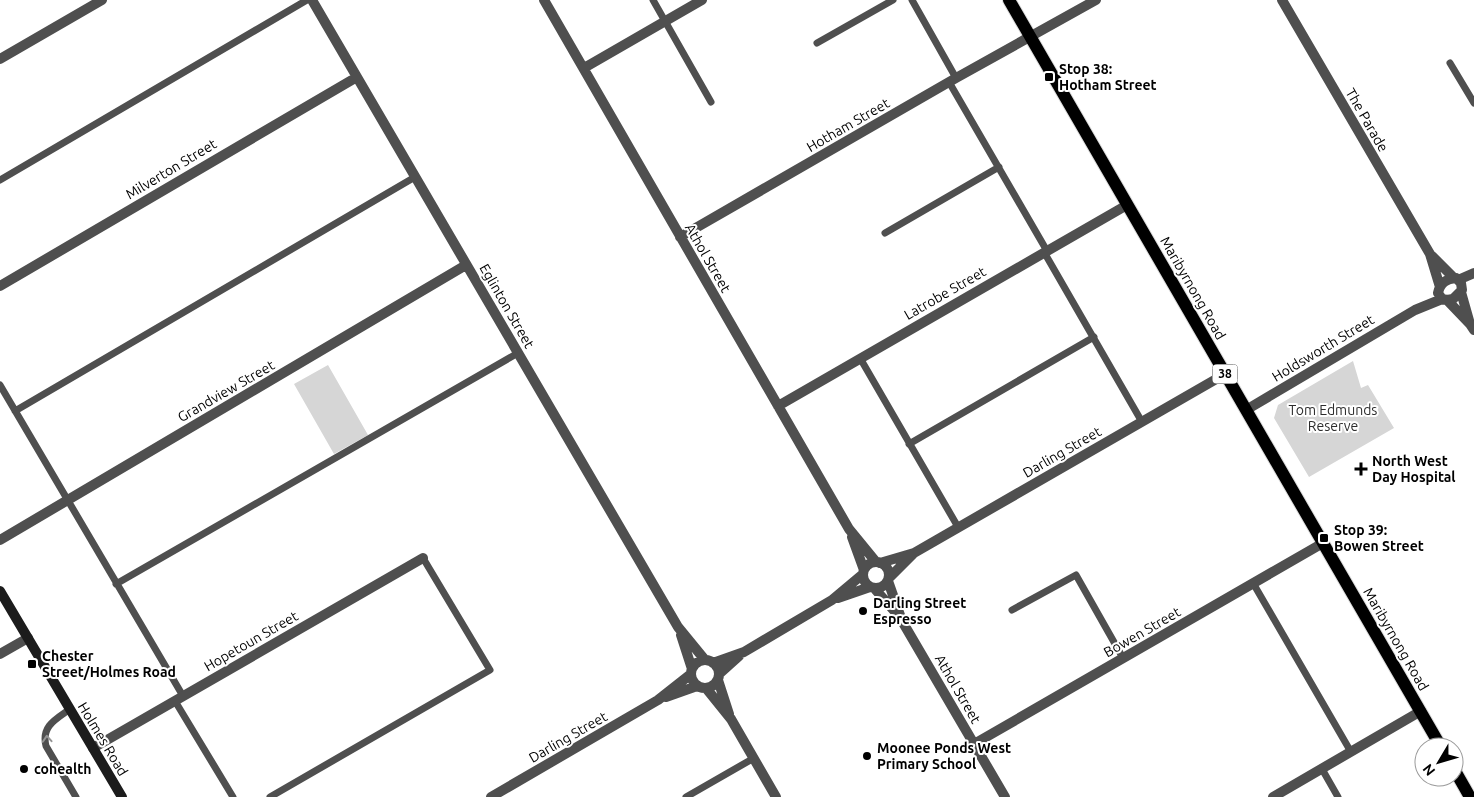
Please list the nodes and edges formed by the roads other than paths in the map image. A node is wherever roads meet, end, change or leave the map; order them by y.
1 (102, 0) edge
2 (307, 0) edge
3 (312, 0) edge
4 (544, 0) edge
5 (653, 0) edge
6 (702, 0) edge
7 (893, 0) edge
8 (912, 0) edge
9 (1009, 0) edge
10 (1096, 0) edge
11 (1282, 0) edge
12 (665, 21) junction
13 (1030, 37) junction
14 (817, 43) dead end
15 (0, 59) edge
16 (1450, 63) dead end
17 (584, 68) junction
18 (357, 77) junction
19 (953, 80) junction
20 (711, 102) dead end
21 (1474, 103) edge
22 (999, 167) junction
23 (415, 177) junction
24 (0, 180) edge
25 (1127, 205) junction
26 (885, 232) dead end
27 (680, 237) junction
28 (1045, 251) junction
29 (1430, 254) junction
30 (466, 265) junction
31 (1474, 275) edge
32 (1459, 284) junction
33 (0, 286) edge
34 (1442, 294) junction
35 (1472, 327) edge
36 (1094, 337) junction
37 (518, 353) junction
38 (860, 358) junction
39 (1225, 374) junction
40 (0, 385) edge
41 (778, 406) junction
42 (1246, 410) junction
43 (15, 411) junction
44 (1142, 422) junction
45 (909, 444) junction
46 (67, 500) junction
47 (958, 527) junction
48 (849, 529) junction
49 (0, 540) edge
50 (1323, 543) junction
51 (914, 553) junction
52 (424, 558) joint
53 (878, 562) junction
54 (863, 572) junction
55 (888, 580) junction
56 (1253, 583) junction
57 (116, 584) junction
58 (872, 588) junction
59 (0, 591) edge
60 (832, 600) junction
61 (1012, 610) dead end
62 (902, 621) junction
63 (678, 627) junction
64 (28, 638) junction
65 (744, 652) junction
66 (0, 654) edge
67 (1122, 658) junction
68 (709, 662) junction
69 (691, 671) junction
70 (718, 677) junction
71 (701, 687) junction
72 (179, 698) junction
73 (658, 700) junction
74 (70, 709) junction
75 (1421, 711) junction
76 (731, 719) junction
77 (1435, 737) edge
78 (974, 744) junction
79 (93, 748) junction
80 (1351, 752) junction
81 (754, 758) junction
82 (1322, 769) junction
83 (76, 797) edge
84 (122, 797) edge
85 (233, 797) edge
86 (270, 797) edge
87 (491, 797) edge
88 (686, 797) edge
89 (776, 797) edge
90 (1005, 797) edge
91 (1273, 797) edge
92 (1338, 797) edge

1 - 15 street
2 - 24 lane
3 - 18 street, Eglinton Street
4 - 17 street, Athol Street
5 - 12 lane
6 - 12 street
7 - 14 lane
8 - 19 lane
9 - 13 main road, Maribyrnong Road / 38
10 - 13 street, Hotham Street
11 - 29 street, The Parade
12 - 17 street
12 - 20 lane
13 - 19 street, Hotham Street
13 - 25 main road, Maribyrnong Road / 38
16 - 21 lane
17 - 27 street, Athol Street
18 - 23 street, Eglinton Street
18 - 33 street, Milverton Street
19 - 22 lane
19 - 27 street, Hotham Street
22 - 26 lane
22 - 28 lane
23 - 30 street, Eglinton Street
23 - 43 lane
25 - 28 street, Latrobe Street
25 - 39 main road, Maribyrnong Road / 38
27 - 41 street, Athol Street
28 - 36 lane
28 - 38 street, Latrobe Street
29 - 32 street, The Parade
29 - 34 street, The Parade
30 - 37 street, Eglinton Street
30 - 46 street, Grandview Street
31 - 32 street
32 - 34 street
32 - 34 street
32 - 35 street, The Parade
34 - 35 street, The Parade
34 - 42 street, Holdsworth Street
36 - 44 lane
36 - 45 lane
37 - 57 lane
37 - 63 street, Eglinton Street
38 - 41 street, Latrobe Street
38 - 45 lane
39 - 42 main road, Maribyrnong Road / 38
39 - 44 street, Darling Street
40 - 43 lane
41 - 48 street, Athol Street
42 - 50 main road, Maribyrnong Road / 38
43 - 46 lane
44 - 47 street, Darling Street
45 - 47 lane
46 - 49 street, Grandview Street
46 - 57 lane
47 - 51 street, Darling Street
48 - 53 street, Athol Street
48 - 54 street, Athol Street
50 - 56 street, Bowen Street
50 - 75 main road, Maribyrnong Road / 38
51 - 53 street, Darling Street
51 - 55 street, Darling Street
52 - 72 street, Hopetoun Street
52 - 86 lane
53 - 54 street
53 - 55 street
54 - 58 street
54 - 60 street
55 - 58 street
55 - 62 street, Athol Street
56 - 67 street, Bowen Street
56 - 80 lane
57 - 72 lane
58 - 60 street
58 - 62 street, Athol Street
59 - 64 street, Holmes Road
60 - 65 street
61 - 67 lane
62 - 78 street, Athol Street
63 - 68 street, Eglinton Street
63 - 69 street, Eglinton Street
64 - 66 street
64 - 74 street, Holmes Road
65 - 68 street
65 - 70 street
67 - 78 street, Bowen Street
68 - 69 street
68 - 70 street
69 - 71 street
69 - 73 street, Darling Street
70 - 71 street
70 - 76 street
71 - 73 street, Darling Street
71 - 76 street
72 - 79 street, Hopetoun Street
72 - 85 lane
73 - 87 street, Darling Street
74 - 79 street, Holmes Road
83 -> 74 lane
75 - 77 main road, Maribyrnong Road / 38
75 - 80 street
76 - 81 street
78 - 90 street, Athol Street
79 - 84 street, Holmes Road
80 - 82 street
81 - 88 lane
81 - 89 street
82 - 91 street
82 - 92 lane

